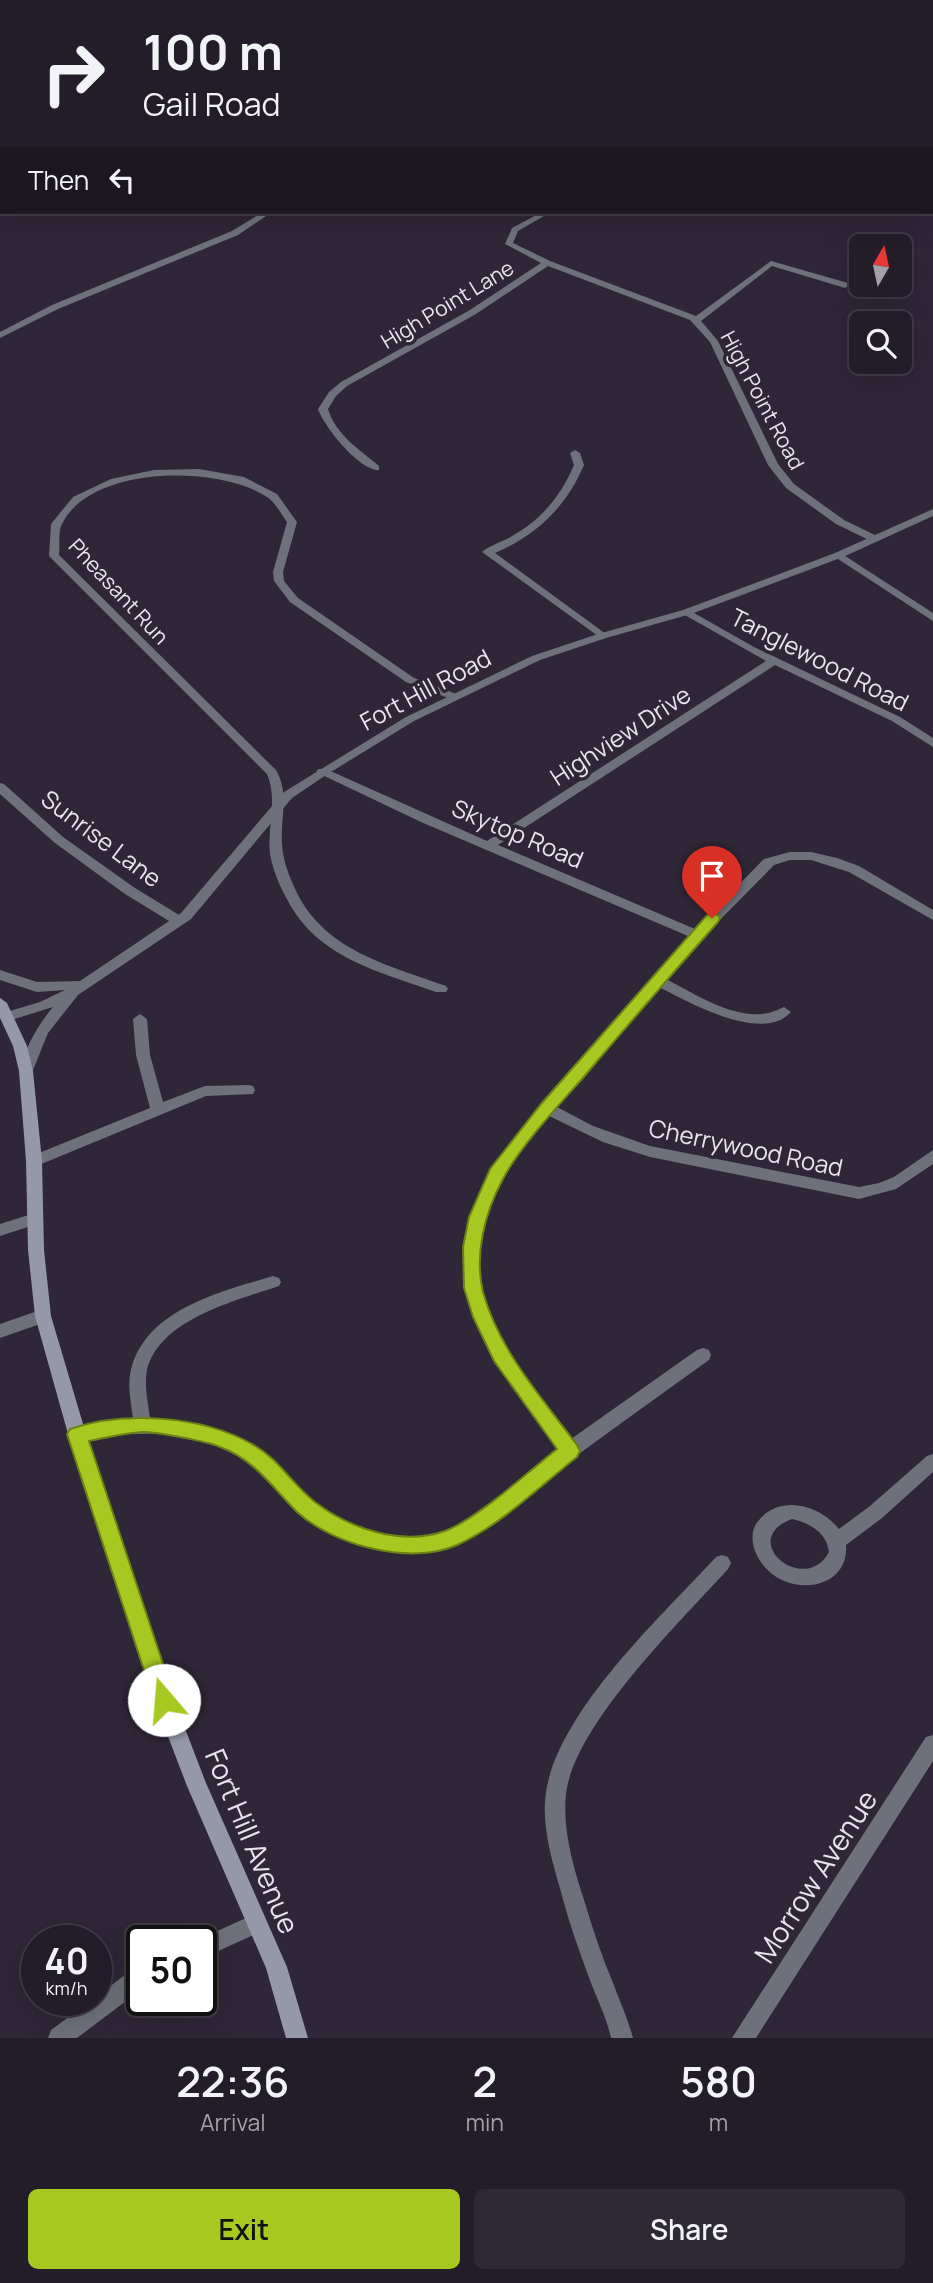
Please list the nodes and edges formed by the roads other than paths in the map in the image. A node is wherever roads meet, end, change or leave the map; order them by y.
1 (265, 214) edge
2 (543, 214) edge
3 (547, 263) junction
4 (845, 285) dead end
5 (696, 321) junction
6 (0, 335) edge
7 (575, 453) dead end
8 (376, 468) dead end
9 (933, 512) edge
10 (875, 539) junction
11 (839, 555) junction
12 (687, 612) junction
13 (933, 618) edge
14 (602, 636) junction
15 (775, 660) junction
16 (455, 697) junction
17 (933, 743) edge
18 (322, 772) junction
19 (0, 787) edge
20 (279, 806) junction
21 (489, 845) junction
22 (933, 916) edge
23 (179, 921) junction
24 (697, 935) junction
25 (0, 975) edge
26 (657, 980) junction
27 (88, 981) junction
28 (441, 989) dead end
29 (76, 990) junction
30 (0, 1003) edge
31 (784, 1013) dead end
32 (8, 1016) junction
33 (140, 1019) dead end
34 (26, 1071) junction
35 (248, 1090) dead end
36 (547, 1108) junction
37 (158, 1112) junction
38 (933, 1156) edge
39 (34, 1161) junction
40 (35, 1219) junction
41 (0, 1230) edge
42 (273, 1282) dead end
43 (43, 1316) junction
44 (0, 1331) edge
45 (703, 1355) dead end
46 (142, 1424) junction
47 (77, 1434) junction
48 (570, 1451) junction
49 (933, 1461) edge
50 (836, 1542) dead end
51 (722, 1563) dead end
52 (933, 1744) edge
53 (257, 1923) junction
54 (217, 1941) edge
55 (126, 1988) edge
56 (60, 2038) edge
57 (297, 2038) edge
58 (622, 2038) edge
59 (743, 2038) edge

1 - 6 street
2 - 3 street, High Point Road
3 - 5 street, High Point Road
3 - 8 street, High Point Lane
4 - 5 street
5 - 10 street, High Point Road
7 - 14 street
9 - 10 street, Fort Hill Road
10 - 11 street, Fort Hill Road
11 - 12 street, Fort Hill Road
11 - 13 street
12 - 14 street, Fort Hill Road
12 - 15 street, Tanglewood Road
14 - 16 street, Fort Hill Road
15 - 17 street, Tanglewood Road
15 - 21 street, Highview Drive
16 - 18 street, Fort Hill Road
16 - 20 street, Pheasant Run
18 - 20 street, Fort Hill Road
18 - 21 street, Skytop Road
19 - 23 street, Sunrise Lane
20 - 23 street, Fort Hill Road
20 - 28 street
21 - 24 street, Skytop Road
22 - 24 street
23 - 27 street, Fort Hill Road
24 - 26 street
25 - 27 street
26 - 31 street
26 - 36 street
27 - 29 street, Fort Hill Road
29 - 32 street, Fort Hill Road
29 - 34 street
30 - 32 main road, Fort Hill Avenue
32 - 34 main road, Fort Hill Avenue
33 - 37 street
34 - 39 main road, Fort Hill Avenue
35 - 37 street
36 - 38 street, Cherrywood Road
36 - 48 street
37 - 39 street
39 - 40 main road, Fort Hill Avenue
40 - 41 street
40 - 43 main road, Fort Hill Avenue
42 - 46 street
43 - 44 street
43 - 47 main road, Fort Hill Avenue
45 - 48 street
46 - 47 street
46 - 48 street
47 - 53 main road, Fort Hill Avenue
49 - 50 street
51 - 58 street
52 - 59 street, Morrow Avenue
53 - 54 street
53 - 57 main road, Fort Hill Avenue
55 - 56 street

